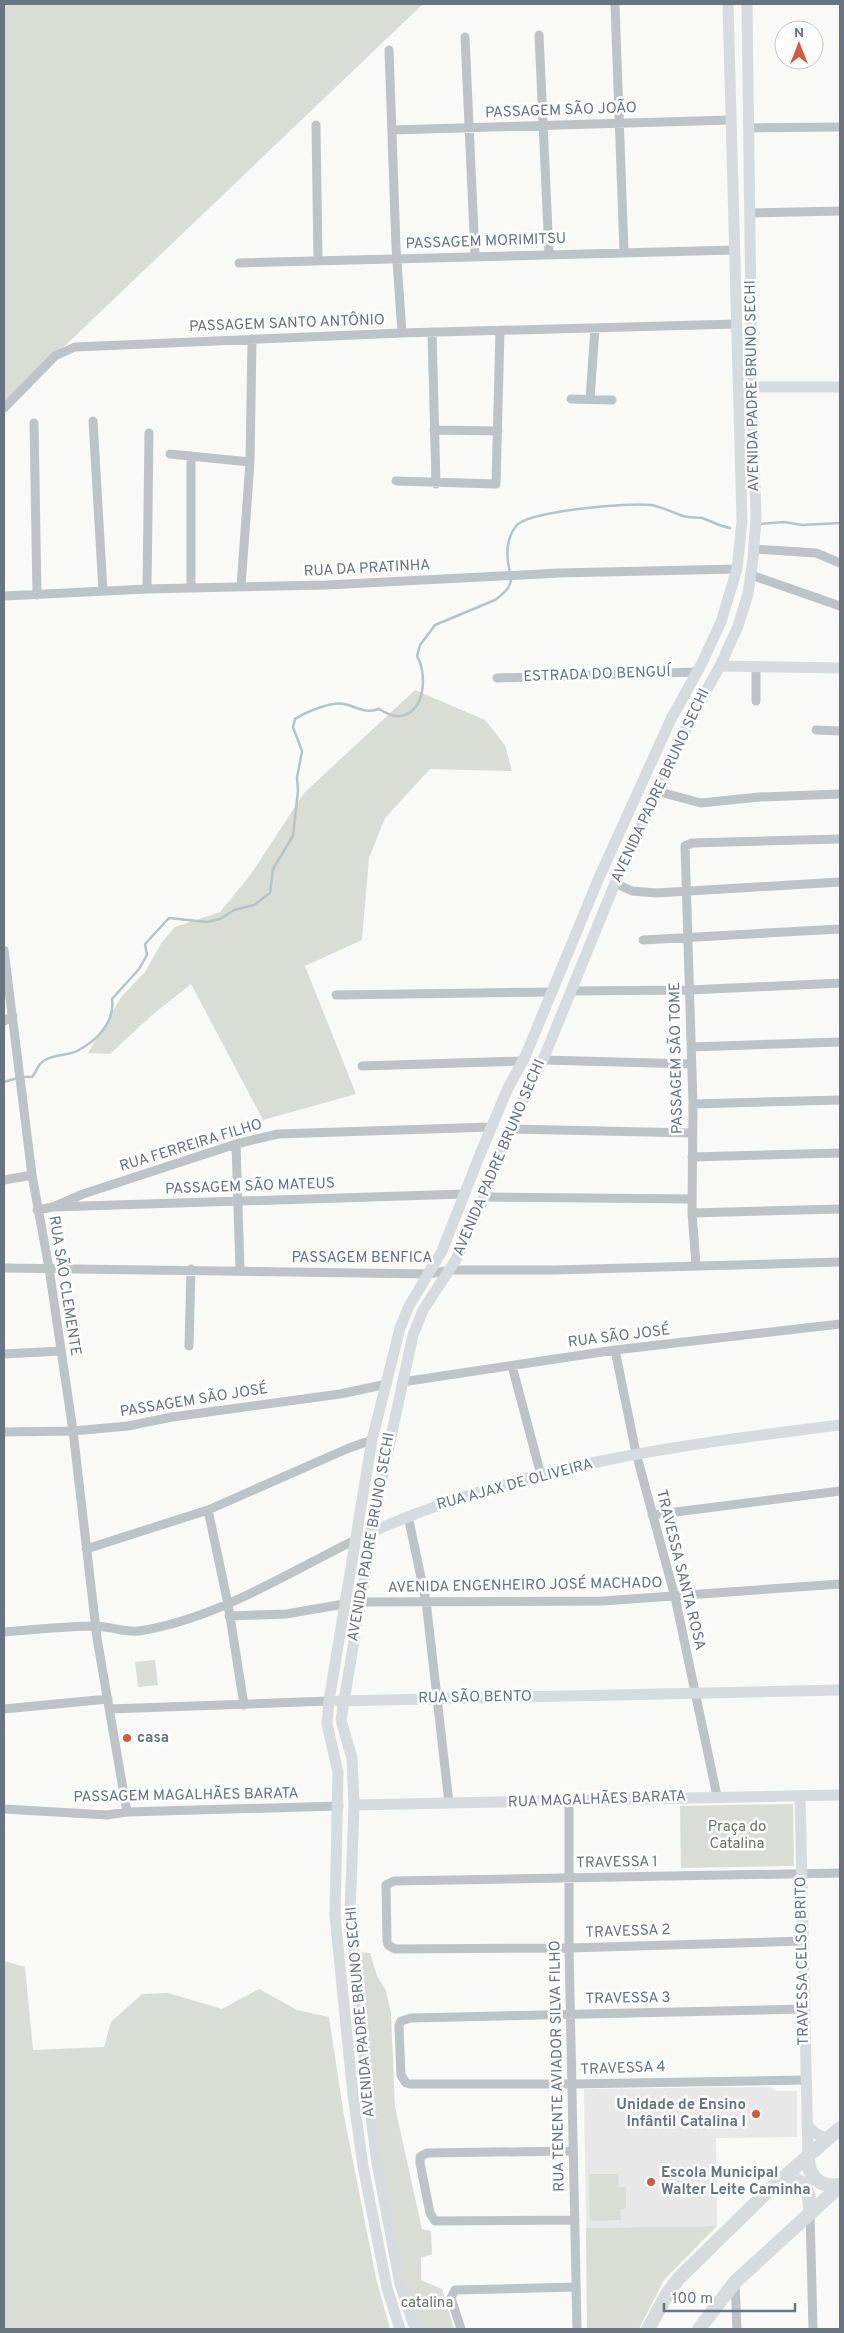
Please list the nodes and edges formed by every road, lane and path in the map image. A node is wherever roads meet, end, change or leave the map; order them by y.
1 (728, 4) edge
2 (747, 4) edge
3 (615, 5) edge
4 (540, 35) dead end
5 (465, 37) dead end
6 (390, 50) dead end
7 (731, 120) junction
8 (619, 122) junction
9 (316, 125) dead end
10 (542, 125) junction
11 (840, 127) edge
12 (468, 128) junction
13 (749, 128) junction
14 (392, 130) junction
15 (840, 211) edge
16 (750, 213) junction
17 (734, 250) junction
18 (624, 252) junction
19 (549, 254) junction
20 (475, 256) junction
21 (397, 258) junction
22 (318, 260) junction
23 (239, 263) dead end
24 (736, 324) junction
25 (595, 328) junction
26 (500, 330) junction
27 (402, 332) junction
28 (432, 332) junction
29 (252, 339) junction
30 (752, 386) junction
31 (840, 387) edge
32 (571, 400) dead end
33 (590, 400) junction
34 (612, 400) dead end
35 (4, 408) edge
36 (93, 421) dead end
37 (34, 423) dead end
38 (434, 430) junction
39 (498, 431) junction
40 (150, 433) dead end
41 (170, 454) dead end
42 (191, 456) junction
43 (250, 462) junction
44 (396, 481) dead end
45 (436, 484) junction
46 (754, 549) junction
47 (840, 563) edge
48 (734, 570) junction
49 (751, 575) junction
50 (241, 587) junction
51 (191, 588) junction
52 (147, 589) junction
53 (103, 591) junction
54 (37, 595) junction
55 (4, 596) edge
56 (840, 606) edge
57 (720, 666) junction
58 (756, 667) junction
59 (840, 668) edge
60 (696, 672) junction
61 (497, 678) dead end
62 (756, 701) dead end
63 (816, 730) dead end
64 (840, 730) edge
65 (656, 791) junction
66 (840, 794) edge
67 (840, 839) edge
68 (840, 882) edge
69 (616, 883) junction
70 (687, 892) junction
71 (840, 930) edge
72 (688, 937) junction
73 (643, 940) dead end
74 (4, 950) edge
75 (840, 983) edge
76 (690, 990) junction
77 (571, 991) junction
78 (552, 992) junction
79 (336, 995) dead end
80 (14, 1016) junction
81 (4, 1021) edge
82 (840, 1042) edge
83 (691, 1047) junction
84 (543, 1060) junction
85 (522, 1061) junction
86 (691, 1064) junction
87 (362, 1066) dead end
88 (840, 1100) edge
89 (693, 1104) junction
90 (491, 1127) junction
91 (511, 1129) junction
92 (692, 1133) junction
93 (236, 1144) junction
94 (840, 1153) edge
95 (692, 1157) junction
96 (32, 1175) junction
97 (4, 1180) edge
98 (464, 1194) junction
99 (484, 1197) junction
100 (692, 1199) junction
101 (237, 1202) junction
102 (53, 1207) junction
103 (840, 1209) edge
104 (37, 1210) junction
105 (692, 1213) junction
106 (840, 1262) edge
107 (696, 1265) junction
108 (4, 1268) edge
109 (49, 1268) junction
110 (191, 1269) junction
111 (240, 1270) junction
112 (450, 1270) junction
113 (430, 1274) junction
114 (840, 1324) edge
115 (189, 1346) dead end
116 (615, 1350) junction
117 (60, 1351) junction
118 (4, 1354) edge
119 (512, 1366) junction
120 (402, 1382) junction
121 (387, 1384) junction
122 (840, 1426) edge
123 (72, 1431) junction
124 (4, 1432) edge
125 (372, 1440) junction
126 (636, 1453) junction
127 (541, 1475) junction
128 (840, 1491) edge
129 (208, 1510) junction
130 (652, 1515) junction
131 (408, 1516) junction
132 (372, 1532) junction
133 (355, 1540) junction
134 (86, 1549) junction
135 (840, 1584) edge
136 (675, 1597) junction
137 (426, 1601) junction
138 (360, 1602) junction
139 (228, 1604) junction
140 (344, 1604) junction
141 (229, 1616) junction
142 (97, 1626) junction
143 (4, 1632) edge
144 (840, 1690) edge
145 (696, 1693) junction
146 (108, 1698) junction
147 (436, 1700) junction
148 (329, 1701) junction
149 (344, 1701) junction
150 (244, 1705) junction
151 (4, 1709) edge
152 (110, 1709) junction
153 (840, 1795) edge
154 (717, 1796) junction
155 (800, 1796) junction
156 (569, 1802) junction
157 (449, 1803) junction
158 (354, 1805) junction
159 (339, 1806) junction
160 (4, 1809) edge
161 (127, 1812) junction
162 (802, 1873) junction
163 (840, 1873) edge
164 (568, 1878) junction
165 (803, 1941) junction
166 (569, 1948) junction
167 (395, 1949) joint
168 (804, 2009) junction
169 (571, 2014) junction
170 (806, 2080) junction
171 (410, 2084) joint
172 (572, 2084) junction
173 (807, 2125) junction
174 (840, 2128) edge
175 (828, 2139) junction
176 (573, 2151) junction
177 (808, 2156) junction
178 (782, 2179) junction
179 (840, 2185) edge
180 (810, 2212) junction
181 (574, 2220) junction
182 (735, 2282) junction
183 (576, 2287) junction
184 (400, 2329) edge
185 (415, 2329) edge
186 (462, 2329) edge
187 (578, 2329) edge
188 (648, 2329) edge
189 (699, 2329) edge
190 (737, 2329) edge
191 (813, 2329) edge

1 - 7 main road, AVENIDA PADRE BRUNO SECHI
2 - 13 main road, AVENIDA PADRE BRUNO SECHI
3 - 8 street
4 - 10 street
5 - 12 street
6 - 14 street
7 - 8 street, PASSAGEM SÃO JOÃO
7 - 17 main road, AVENIDA PADRE BRUNO SECHI
8 - 10 street, PASSAGEM SÃO JOÃO
8 - 18 street
9 - 22 street
10 - 12 street, PASSAGEM SÃO JOÃO
10 - 19 street
11 - 13 street
12 - 14 street, PASSAGEM SÃO JOÃO
12 - 20 street
13 - 16 main road, AVENIDA PADRE BRUNO SECHI
14 - 21 street
15 - 16 street
16 - 30 main road, AVENIDA PADRE BRUNO SECHI
17 - 18 street, PASSAGEM MORIMITSU
17 - 24 main road, AVENIDA PADRE BRUNO SECHI
18 - 19 street, PASSAGEM MORIMITSU
19 - 20 street, PASSAGEM MORIMITSU
20 - 21 street, PASSAGEM MORIMITSU
21 - 22 street, PASSAGEM MORIMITSU
21 - 27 street
22 - 23 street, PASSAGEM MORIMITSU
24 - 25 street, PASSAGEM SANTO ANTÔNIO
24 - 48 main road, AVENIDA PADRE BRUNO SECHI
25 - 26 street, PASSAGEM SANTO ANTÔNIO
25 - 33 street
26 - 28 street, PASSAGEM SANTO ANTÔNIO
26 - 39 street
27 - 28 street, PASSAGEM SANTO ANTÔNIO
27 - 29 street, PASSAGEM SANTO ANTÔNIO
28 - 38 street
29 - 35 street, PASSAGEM SANTO ANTÔNIO
29 - 43 street
30 - 31 main road
30 - 46 main road, AVENIDA PADRE BRUNO SECHI
32 - 33 street
33 - 34 street
36 - 53 street
37 - 54 street
38 - 39 street
38 - 45 street
39 - 45 street
40 - 52 street
41 - 42 street
42 - 43 street
42 - 51 street
43 - 50 street
44 - 45 street
46 - 47 street
46 - 49 main road, AVENIDA PADRE BRUNO SECHI
48 - 50 street, RUA DA PRATINHA
48 - 60 main road, AVENIDA PADRE BRUNO SECHI
49 - 56 street
49 - 57 main road, AVENIDA PADRE BRUNO SECHI
50 - 51 street, RUA DA PRATINHA
51 - 52 street, RUA DA PRATINHA
52 - 53 street, RUA DA PRATINHA
53 - 54 street, RUA DA PRATINHA
54 - 55 street, RUA DA PRATINHA
57 - 58 main road
57 - 65 main road, AVENIDA PADRE BRUNO SECHI
58 - 59 main road
58 - 62 street
60 - 61 street, ESTRADA DO BENGUÍ
60 - 78 main road, AVENIDA PADRE BRUNO SECHI
63 - 64 street
65 - 66 street
65 - 69 main road, AVENIDA PADRE BRUNO SECHI
67 - 70 street, PASSAGEM SÃO TOME
68 - 70 street
69 - 70 street
69 - 77 main road, AVENIDA PADRE BRUNO SECHI
70 - 72 street, PASSAGEM SÃO TOME
71 - 72 street
72 - 73 street
72 - 76 street, PASSAGEM SÃO TOME
74 - 80 street, RUA SÃO CLEMENTE
75 - 76 street
76 - 77 street
76 - 83 street, PASSAGEM SÃO TOME
77 - 84 main road, AVENIDA PADRE BRUNO SECHI
78 - 79 street
78 - 85 main road, AVENIDA PADRE BRUNO SECHI
80 - 81 street
80 - 96 street, RUA SÃO CLEMENTE
82 - 83 street
83 - 86 street, PASSAGEM SÃO TOME
84 - 86 street
84 - 91 main road, AVENIDA PADRE BRUNO SECHI
85 - 87 street
85 - 90 main road, AVENIDA PADRE BRUNO SECHI
86 - 89 street, PASSAGEM SÃO TOME
88 - 89 street
89 - 92 street, PASSAGEM SÃO TOME
90 - 93 street, RUA FERREIRA FILHO
90 - 98 main road, AVENIDA PADRE BRUNO SECHI
91 - 92 street
91 - 99 main road, AVENIDA PADRE BRUNO SECHI
92 - 95 street, PASSAGEM SÃO TOME
93 - 101 street
93 - 102 street, RUA FERREIRA FILHO
94 - 95 street
95 - 100 street, PASSAGEM SÃO TOME
96 - 97 street
96 - 104 street, RUA SÃO CLEMENTE
98 - 101 street, PASSAGEM SÃO MATEUS
98 - 113 main road, AVENIDA PADRE BRUNO SECHI
99 - 100 street
99 - 112 main road, AVENIDA PADRE BRUNO SECHI
100 - 105 street, PASSAGEM SÃO TOME
101 - 102 street, PASSAGEM SÃO MATEUS
101 - 111 street
102 - 104 street, PASSAGEM SÃO MATEUS
103 - 105 street
104 - 109 street, RUA SÃO CLEMENTE
105 - 107 street, PASSAGEM SÃO TOME
106 - 107 street, PASSAGEM BENFICA
107 - 112 street, PASSAGEM BENFICA
108 - 109 street, PASSAGEM BENFICA
109 - 110 street, PASSAGEM BENFICA
109 - 117 street, RUA SÃO CLEMENTE
110 - 111 street, PASSAGEM BENFICA
110 - 115 street
111 - 113 street, PASSAGEM BENFICA
112 - 113 street, PASSAGEM BENFICA
112 - 120 main road, AVENIDA PADRE BRUNO SECHI
113 - 121 main road, AVENIDA PADRE BRUNO SECHI
114 - 116 street, RUA SÃO JOSÉ
116 - 119 street, RUA SÃO JOSÉ
116 - 126 street, TRAVESSA SANTA ROSA
117 - 118 street
117 - 123 street, RUA SÃO CLEMENTE
119 - 120 street, RUA SÃO JOSÉ
119 - 127 street
120 - 132 main road, AVENIDA PADRE BRUNO SECHI
121 - 123 street, PASSAGEM SÃO JOSÉ
121 - 125 main road, AVENIDA PADRE BRUNO SECHI
122 - 126 main road, RUA AJAX DE OLIVEIRA
123 - 124 street, PASSAGEM SÃO JOSÉ
123 - 134 street, RUA SÃO CLEMENTE
125 - 129 street
125 - 133 main road, AVENIDA PADRE BRUNO SECHI
126 - 127 main road, RUA AJAX DE OLIVEIRA
126 - 130 street, TRAVESSA SANTA ROSA
127 - 131 main road, RUA AJAX DE OLIVEIRA
128 - 130 street
129 - 134 street
129 - 139 street
130 - 136 street, TRAVESSA SANTA ROSA
131 - 132 main road, RUA AJAX DE OLIVEIRA
131 - 137 street
132 - 133 main road, RUA AJAX DE OLIVEIRA
132 - 138 main road, AVENIDA PADRE BRUNO SECHI
133 - 139 street, RUA AJAX DE OLIVEIRA
133 - 140 main road, AVENIDA PADRE BRUNO SECHI
134 - 142 street, RUA SÃO CLEMENTE
135 - 136 street, AVENIDA ENGENHEIRO JOSÉ MACHADO
136 - 137 street, AVENIDA ENGENHEIRO JOSÉ MACHADO
136 - 145 street, TRAVESSA SANTA ROSA
137 - 138 street, AVENIDA ENGENHEIRO JOSÉ MACHADO
137 - 147 street
138 - 149 main road, AVENIDA PADRE BRUNO SECHI
139 - 141 street
139 - 142 street, RUA AJAX DE OLIVEIRA
140 - 141 street
140 - 148 main road, AVENIDA PADRE BRUNO SECHI
141 - 150 street
142 - 143 street, RUA AJAX DE OLIVEIRA
142 - 146 street, RUA SÃO CLEMENTE
144 - 145 main road, RUA SÃO BENTO
145 - 147 main road, RUA SÃO BENTO
145 - 154 street, TRAVESSA SANTA ROSA
146 - 151 street
146 - 152 street, RUA SÃO CLEMENTE
147 - 149 main road, RUA SÃO BENTO
147 - 157 street
148 - 149 main road, RUA SÃO BENTO
148 - 150 street, RUA SÃO BENTO
148 - 159 main road, AVENIDA PADRE BRUNO SECHI
149 - 158 main road, AVENIDA PADRE BRUNO SECHI
150 - 152 street, RUA SÃO BENTO
152 - 161 street, RUA SÃO CLEMENTE
153 - 155 main road, RUA MAGALHÃES BARATA
154 - 155 main road, RUA MAGALHÃES BARATA
154 - 156 main road, RUA MAGALHÃES BARATA
155 - 162 main road, TRAVESSA CELSO BRITO
156 - 157 main road, RUA MAGALHÃES BARATA
156 - 164 street, RUA TENENTE AVIADOR SILVA FILHO
157 - 158 main road, RUA MAGALHÃES BARATA
158 - 185 main road, AVENIDA PADRE BRUNO SECHI
159 - 161 street, PASSAGEM MAGALHÃES BARATA
159 - 184 main road, AVENIDA PADRE BRUNO SECHI
160 - 161 street, PASSAGEM MAGALHÃES BARATA
162 - 163 street, TRAVESSA 1
162 - 164 street, TRAVESSA 1
162 - 165 main road, TRAVESSA CELSO BRITO
164 - 166 street, RUA TENENTE AVIADOR SILVA FILHO
164 - 167 street, TRAVESSA 1
165 - 166 street, TRAVESSA 2
165 - 168 main road, TRAVESSA CELSO BRITO
166 - 167 street, TRAVESSA 2
166 - 169 street, RUA TENENTE AVIADOR SILVA FILHO
168 - 169 street, TRAVESSA 3
168 - 170 main road, TRAVESSA CELSO BRITO
169 - 171 street, TRAVESSA 3
169 - 172 street, RUA TENENTE AVIADOR SILVA FILHO
170 - 172 street, TRAVESSA 4
170 - 173 main road, TRAVESSA CELSO BRITO
171 - 172 street, TRAVESSA 4
172 - 176 street, RUA TENENTE AVIADOR SILVA FILHO
173 - 175 main road
173 - 177 main road, TRAVESSA CELSO BRITO
174 - 175 main road
175 - 177 main road
176 - 181 street, RUA TENENTE AVIADOR SILVA FILHO
176 - 181 street
177 - 178 main road
177 - 179 main road
178 - 180 main road
178 - 188 main road
179 - 180 main road
180 - 182 main road
180 - 191 street
181 - 183 street, RUA TENENTE AVIADOR SILVA FILHO
182 - 189 main road
182 - 190 street
183 - 186 street
183 - 187 street, RUA TENENTE AVIADOR SILVA FILHO

